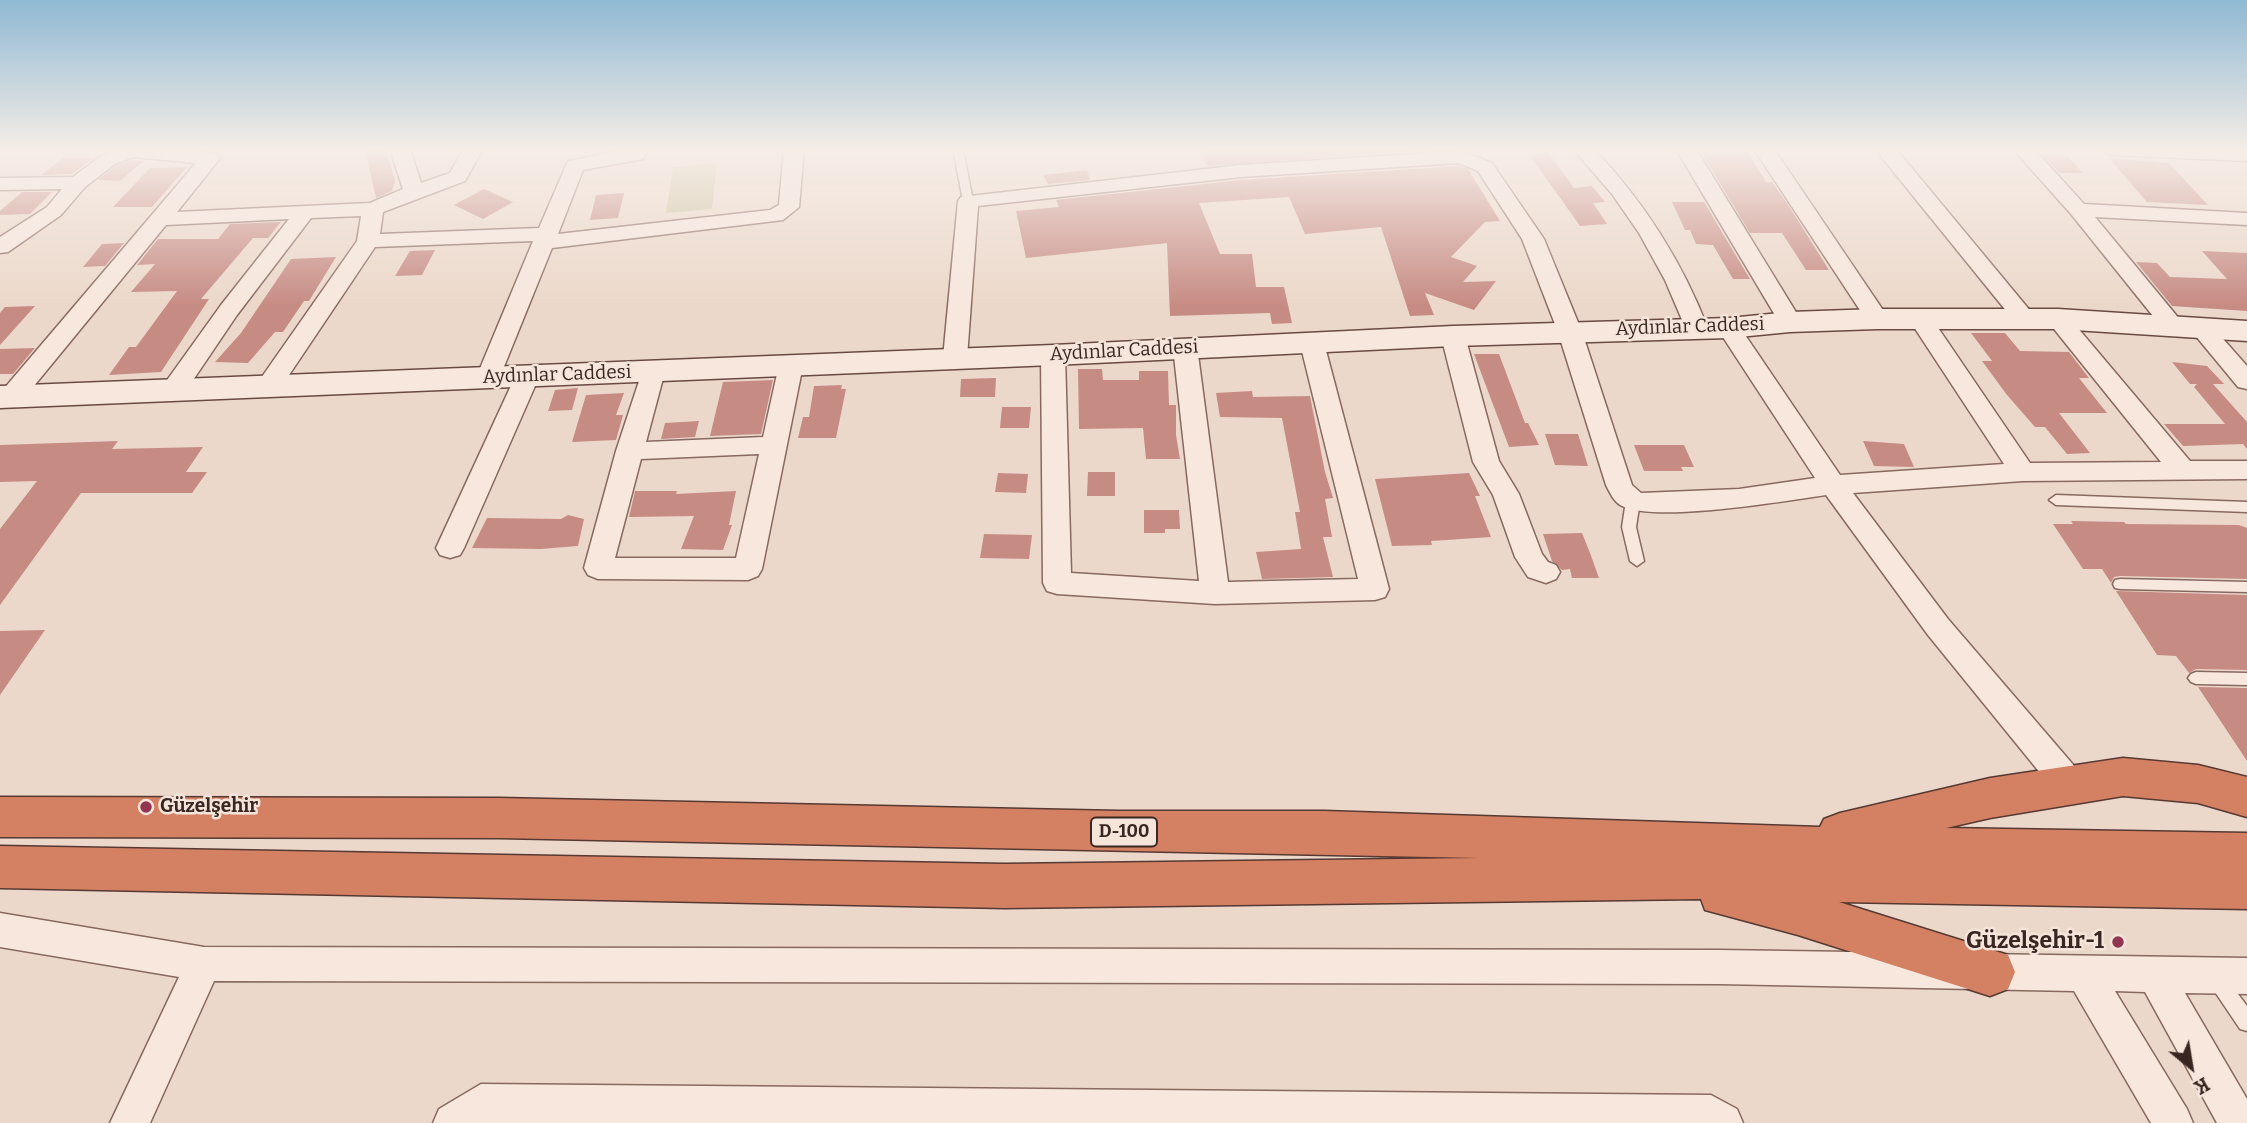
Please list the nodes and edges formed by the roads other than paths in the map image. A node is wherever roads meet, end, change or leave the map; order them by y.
1 (62, 201) edge
2 (174, 201) edge
3 (391, 201) edge
4 (560, 201) edge
5 (789, 201) edge
6 (968, 201) edge
7 (1508, 201) edge
8 (1626, 201) edge
9 (1718, 201) edge
10 (1799, 201) edge
11 (1928, 201) edge
12 (2070, 201) edge
13 (373, 209) junction
14 (307, 210) junction
15 (2078, 210) junction
16 (160, 219) junction
17 (2247, 219) edge
18 (545, 238) junction
19 (369, 241) junction
20 (0, 247) edge
21 (1920, 318) junction
22 (2024, 318) junction
23 (1877, 319) junction
24 (2057, 319) junction
25 (1790, 322) junction
26 (2188, 327) junction
27 (1729, 328) junction
28 (1696, 329) junction
29 (2247, 331) edge
30 (1570, 332) junction
31 (1453, 336) junction
32 (1312, 343) junction
33 (1185, 347) junction
34 (1053, 355) junction
35 (955, 358) junction
36 (792, 365) junction
37 (653, 371) junction
38 (527, 377) junction
39 (488, 378) junction
40 (2247, 381) edge
41 (268, 387) junction
42 (174, 389) junction
43 (6, 397) edge
44 (774, 445) junction
45 (629, 452) junction
46 (2247, 470) edge
47 (2183, 471) junction
48 (2023, 472) junction
49 (1833, 485) junction
50 (2056, 500) dead end
51 (1633, 501) junction
52 (2247, 507) edge
53 (450, 548) dead end
54 (1637, 561) dead end
55 (1546, 572) dead end
56 (2120, 584) dead end
57 (2247, 587) edge
58 (1215, 593) junction
59 (2196, 678) dead end
60 (2247, 679) edge
61 (2070, 785) junction
62 (2247, 797) edge
63 (0, 817) edge
64 (1785, 847) junction
65 (2247, 854) edge
66 (6, 875) edge
67 (1652, 877) junction
68 (2247, 887) edge
69 (0, 930) edge
70 (204, 964) junction
71 (1990, 972) junction
72 (2084, 974) junction
73 (2155, 975) junction
74 (2231, 976) edge
75 (2247, 1022) edge
76 (474, 1117) edge
77 (1370, 1118) edge
78 (130, 1123) edge
79 (1723, 1123) edge
80 (2173, 1123) edge
81 (2239, 1123) edge

1 - 20 street
2 - 16 street
3 - 13 street
4 - 18 street
5 - 18 street
6 - 35 street
7 - 30 street
8 - 28 street
9 - 25 street
10 - 23 street
11 - 22 street
12 - 15 street
13 - 14 street
13 - 19 street
14 - 16 street
14 - 42 street
15 - 17 street
15 - 26 street
16 - 43 street
18 - 19 street
18 - 39 street
19 - 41 street
21 - 22 street, Aydınlar Caddesi
21 - 23 street, Aydınlar Caddesi
21 - 48 street
22 - 24 street, Aydınlar Caddesi
23 - 25 street, Aydınlar Caddesi
24 - 26 street, Aydınlar Caddesi
24 - 47 street
25 - 27 street, Aydınlar Caddesi
26 - 29 street, Aydınlar Caddesi
26 - 40 street
27 - 28 street, Aydınlar Caddesi
27 - 49 street
28 - 30 street, Aydınlar Caddesi
30 - 31 street, Aydınlar Caddesi
30 - 51 street
31 - 32 street, Aydınlar Caddesi
31 - 55 street
32 - 33 street, Aydınlar Caddesi
32 - 58 street
33 - 34 street, Aydınlar Caddesi
33 - 58 street
34 - 35 street, Aydınlar Caddesi
34 - 58 street
35 - 36 street, Aydınlar Caddesi
36 - 37 street, Aydınlar Caddesi
36 - 44 street
37 - 38 street, Aydınlar Caddesi
37 - 45 street
38 - 39 street, Aydınlar Caddesi
38 - 53 street
39 - 41 street, Aydınlar Caddesi
41 - 42 street, Aydınlar Caddesi
42 - 43 street, Aydınlar Caddesi
44 - 45 street
44 - 45 street
46 - 47 street
47 - 48 street
48 - 49 street
49 - 51 street
49 - 61 street
50 - 52 lane
51 - 54 lane
56 - 57 lane
59 - 60 lane
61 - 62 highway
61 - 64 highway
63 - 64 highway, D-100
64 - 65 highway, D-100
66 - 67 highway
67 - 68 highway
67 - 71 highway
69 - 70 street
70 - 71 street
70 - 78 street
71 - 72 street
72 - 73 street
72 - 80 street
73 - 74 street
73 - 81 street
74 - 75 lane
76 - 77 street
77 - 79 street

